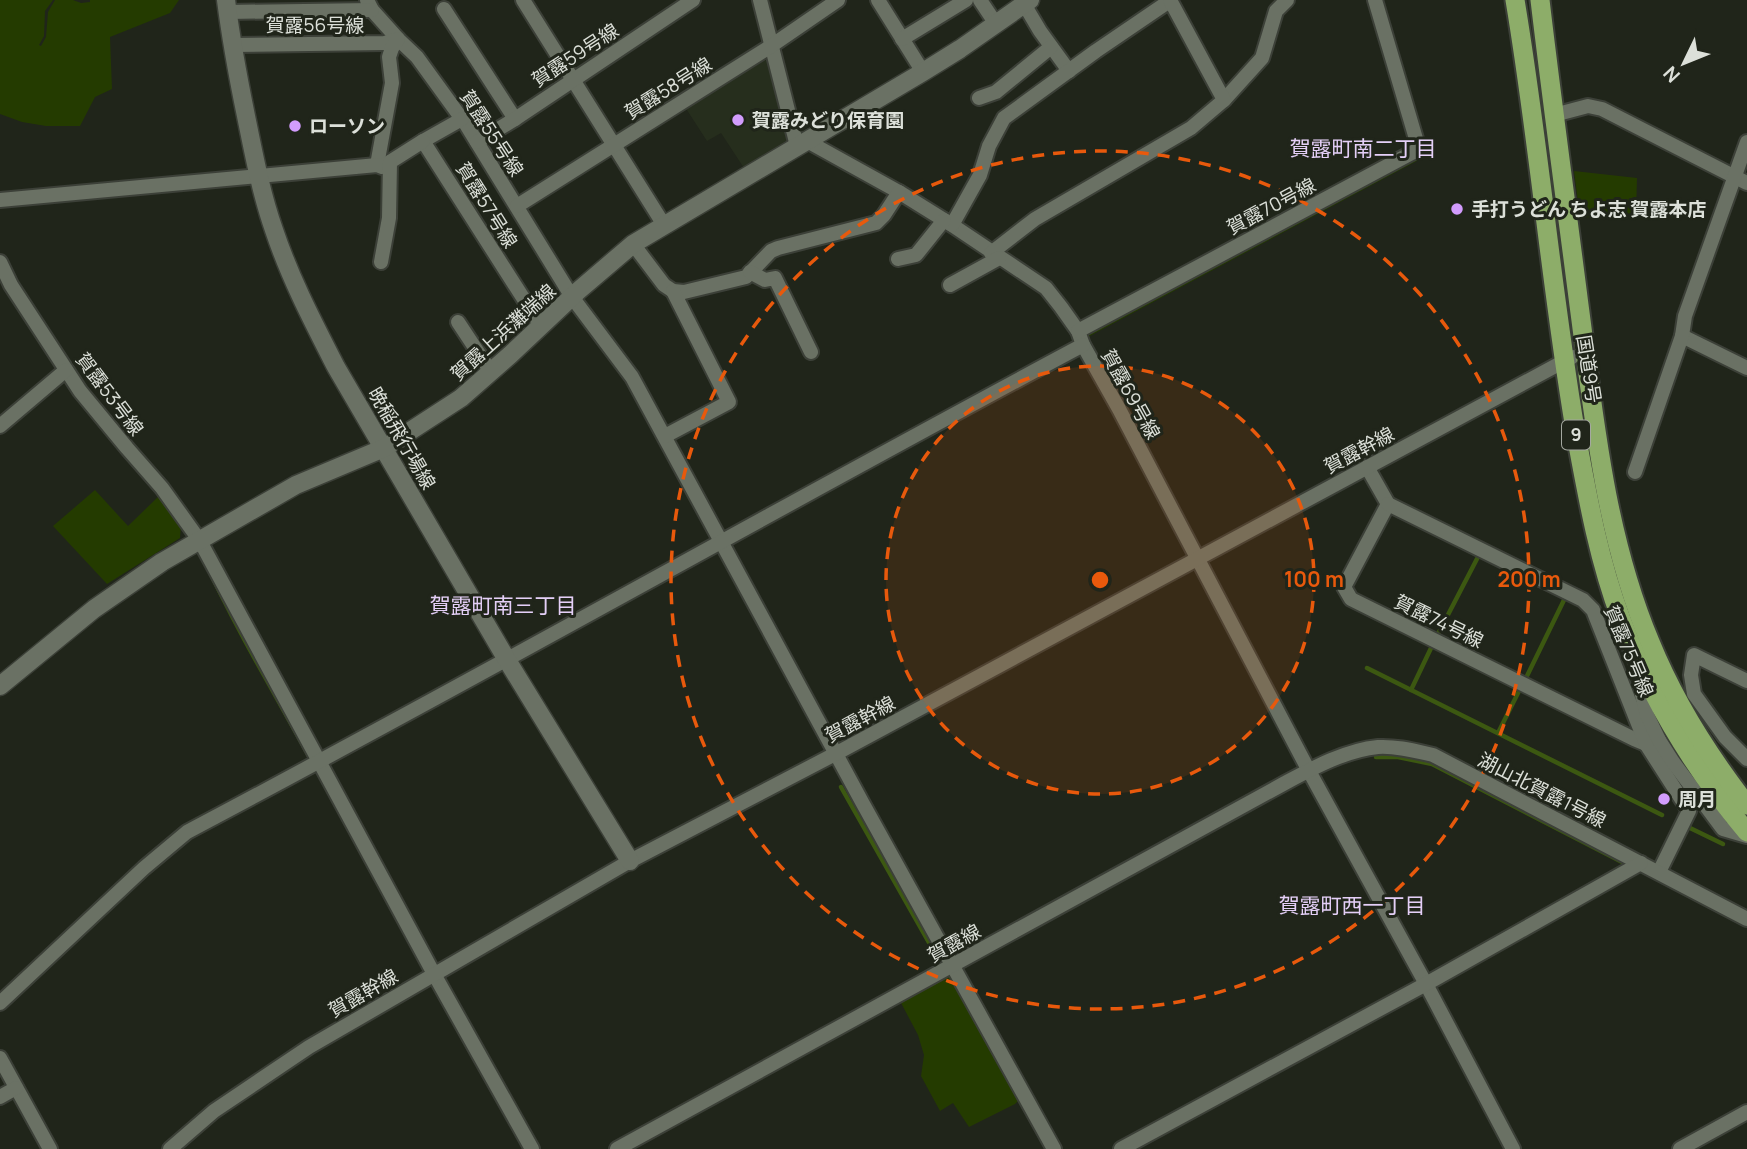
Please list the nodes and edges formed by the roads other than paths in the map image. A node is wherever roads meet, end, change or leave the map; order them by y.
1 (523, 0) edge
2 (693, 0) edge
3 (760, 0) edge
4 (838, 0) edge
5 (878, 0) edge
6 (966, 0) edge
7 (980, 0) edge
8 (1170, 0) edge
9 (1287, 0) edge
10 (1374, 0) edge
11 (1515, 0) edge
12 (1540, 0) edge
13 (1027, 2) edge
14 (369, 5) edge
15 (227, 6) edge
16 (444, 9) dead end
17 (996, 24) junction
18 (398, 39) junction
19 (902, 39) junction
20 (232, 44) junction
21 (771, 46) junction
22 (1051, 47) junction
23 (1069, 71) junction
24 (923, 72) junction
25 (572, 79) junction
26 (979, 98) dead end
27 (1224, 100) junction
28 (1554, 115) junction
29 (462, 119) junction
30 (515, 119) junction
31 (424, 141) junction
32 (477, 142) junction
33 (1747, 142) edge
34 (802, 143) junction
35 (614, 144) junction
36 (384, 164) junction
37 (258, 176) junction
38 (1741, 180) edge
39 (899, 192) junction
40 (0, 200) edge
41 (517, 206) junction
42 (948, 222) junction
43 (664, 225) junction
44 (633, 244) junction
45 (995, 255) junction
46 (898, 259) dead end
47 (0, 262) edge
48 (381, 262) dead end
49 (750, 272) junction
50 (950, 285) dead end
51 (673, 291) junction
52 (572, 297) junction
53 (458, 322) dead end
54 (541, 326) junction
55 (1682, 336) junction
56 (1080, 338) junction
57 (1585, 350) junction
58 (811, 352) dead end
59 (1564, 361) junction
60 (1747, 368) edge
61 (66, 370) junction
62 (491, 372) junction
63 (0, 426) edge
64 (665, 436) junction
65 (384, 448) junction
66 (1367, 467) junction
67 (1635, 472) dead end
68 (1388, 504) junction
69 (200, 541) junction
70 (722, 541) junction
71 (1197, 559) junction
72 (507, 660) junction
73 (1639, 661) junction
74 (1747, 681) edge
75 (0, 686) edge
76 (1652, 742) junction
77 (836, 753) junction
78 (1747, 759) edge
79 (319, 762) junction
80 (1309, 771) junction
81 (1685, 791) junction
82 (1747, 805) edge
83 (1747, 834) edge
84 (630, 862) junction
85 (1641, 863) junction
86 (1659, 872) junction
87 (1747, 919) edge
88 (953, 965) junction
89 (434, 974) junction
90 (1426, 984) junction
91 (0, 1003) edge
92 (0, 1058) edge
93 (16, 1088) junction
94 (0, 1097) edge
95 (1747, 1112) edge
96 (50, 1149) edge
97 (170, 1149) edge
98 (532, 1149) edge
99 (617, 1149) edge
100 (1054, 1149) edge
101 (1121, 1149) edge
102 (1513, 1149) edge
103 (1680, 1149) edge

1 - 25 street
2 - 25 street, 賀露59号線
3 - 21 street
4 - 21 street, 賀露58号線
5 - 19 street
6 - 19 street
7 - 17 street
8 - 23 street
8 - 27 street
9 - 27 street
10 - 56 street, 賀露70号線
11 - 59 highway, 国道9号 / 9
12 - 28 highway, 国道9号 / 9
13 - 17 street, 賀露上浜灘端線
13 - 22 street
14 - 15 street
14 - 18 street, 賀露55号線
15 - 20 street, 晩稲飛行場線
16 - 30 street
17 - 24 street, 賀露上浜灘端線
18 - 20 street, 賀露56号線
18 - 29 street, 賀露55号線
18 - 36 street
19 - 24 street
20 - 37 street, 晩稲飛行場線
21 - 34 street
21 - 35 street, 賀露58号線
22 - 23 street
22 - 26 street
23 - 42 street
24 - 34 street, 賀露上浜灘端線
25 - 30 street, 賀露59号線
25 - 35 street
27 - 45 street
28 - 38 street
28 - 57 highway, 国道9号 / 9
29 - 31 street
29 - 32 street, 賀露55号線
30 - 32 street, 賀露59号線
31 - 36 street
31 - 54 street, 賀露57号線
32 - 41 street, 賀露55号線
33 - 38 street
34 - 39 street, 賀露69号線
34 - 43 street, 賀露上浜灘端線
35 - 41 street, 賀露58号線
35 - 43 street
36 - 37 street
36 - 48 street
37 - 40 street
37 - 65 street, 晩稲飛行場線
38 - 55 street
39 - 42 street, 賀露69号線
39 - 49 street
41 - 52 street, 賀露55号線
42 - 45 street, 賀露69号線
42 - 46 street
43 - 44 street, 賀露上浜灘端線
44 - 51 street
44 - 52 street, 賀露上浜灘端線
45 - 50 street
45 - 56 street, 賀露69号線
47 - 61 street, 賀露53号線
49 - 51 street
49 - 58 street
51 - 64 street
52 - 54 street, 賀露上浜灘端線
52 - 64 street, 賀露55号線
53 - 62 street
54 - 62 street, 賀露上浜灘端線
55 - 60 street
55 - 67 street
56 - 70 street
56 - 71 street, 賀露69号線
57 - 59 street, 賀露幹線
57 - 82 highway, 国道9号 / 9
59 - 66 street, 賀露幹線
59 - 73 highway, 国道9号 / 9
61 - 63 street
61 - 69 street, 賀露53号線
62 - 65 street, 賀露上浜灘端線
64 - 70 street, 賀露55号線
65 - 69 street, 賀露上浜灘端線
65 - 72 street, 晩稲飛行場線
66 - 68 street
66 - 71 street, 賀露幹線
68 - 76 street, 賀露75号線
68 - 76 street, 賀露74号線
69 - 75 street, 賀露上浜灘端線
69 - 79 street, 賀露53号線
70 - 72 street
70 - 77 street, 賀露55号線
71 - 77 street, 賀露幹線
71 - 80 street, 賀露69号線
72 - 79 street
72 - 84 street, 晩稲飛行場線
73 - 76 street
73 - 83 highway, 国道9号 / 9
74 - 78 street
76 - 81 street, 賀露75号線
77 - 84 street, 賀露幹線
77 - 88 street, 賀露55号線
79 - 89 street, 賀露53号線
79 - 91 street
80 - 85 street, 湖山北賀露1号線
80 - 88 street, 賀露線
80 - 90 street, 賀露69号線
81 - 83 street
81 - 86 street, 賀露75号線
84 - 89 street, 賀露幹線
85 - 86 street, 湖山北賀露1号線
85 - 90 street
86 - 87 street, 湖山北賀露1号線
88 - 99 street, 賀露線
88 - 100 street, 賀露55号線
89 - 97 street, 賀露幹線
89 - 98 street, 賀露53号線
90 - 101 street
90 - 102 street, 賀露69号線
92 - 93 street
93 - 94 street
93 - 96 street
95 - 103 street

